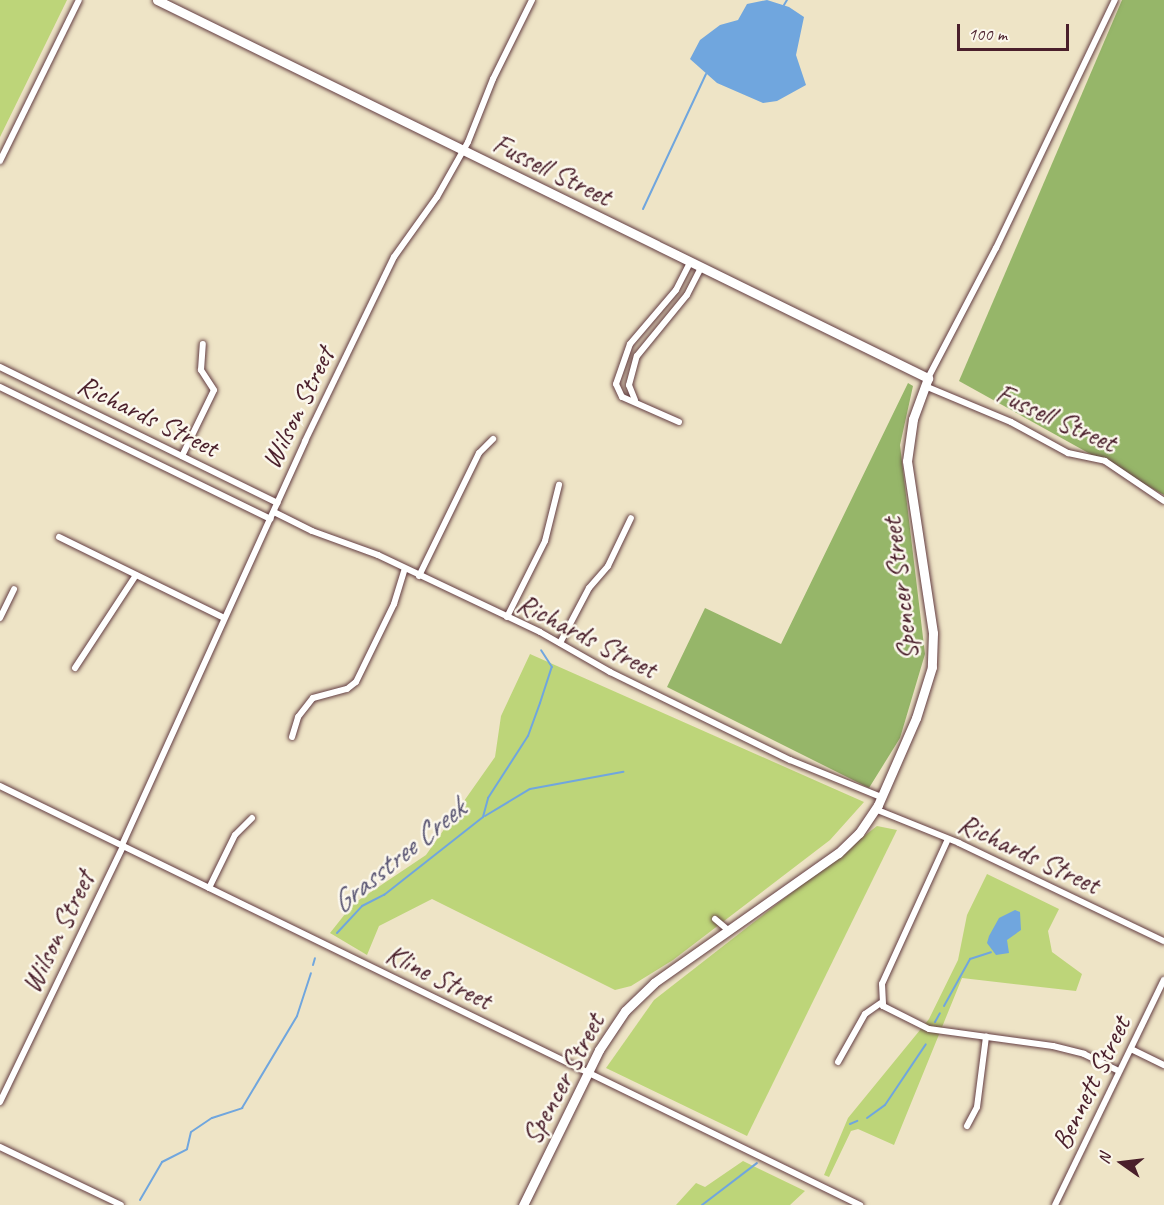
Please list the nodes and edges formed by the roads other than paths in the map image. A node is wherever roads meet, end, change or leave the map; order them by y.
1 (79, 0) edge
2 (157, 0) edge
3 (532, 0) edge
4 (1114, 0) edge
5 (463, 150) junction
6 (0, 161) edge
7 (690, 263) junction
8 (701, 268) junction
9 (203, 345) dead end
10 (0, 367) edge
11 (926, 382) junction
12 (0, 387) edge
13 (640, 404) junction
14 (679, 422) dead end
15 (493, 439) dead end
16 (182, 456) junction
17 (559, 485) dead end
18 (1164, 501) edge
19 (277, 503) junction
20 (272, 515) junction
21 (631, 518) dead end
22 (59, 537) dead end
23 (405, 568) junction
24 (136, 575) junction
25 (419, 576) junction
26 (14, 589) dead end
27 (507, 617) junction
28 (0, 618) edge
29 (224, 618) junction
30 (560, 643) junction
31 (75, 668) dead end
32 (292, 737) dead end
33 (0, 786) edge
34 (881, 797) junction
35 (875, 809) junction
36 (252, 818) dead end
37 (948, 838) junction
38 (122, 845) junction
39 (209, 888) junction
40 (715, 920) dead end
41 (728, 930) junction
42 (1164, 941) edge
43 (1164, 980) edge
44 (881, 1003) junction
45 (986, 1037) junction
46 (1131, 1049) junction
47 (838, 1062) dead end
48 (1164, 1065) edge
49 (1119, 1071) junction
50 (588, 1072) junction
51 (0, 1102) edge
52 (967, 1126) dead end
53 (0, 1146) edge
54 (1058, 1204) edge
55 (121, 1205) edge
56 (523, 1205) edge
57 (860, 1205) edge

1 - 6 street
2 - 5 street, Fussell Street
3 - 5 street, Wilson Street
4 - 11 street, Spencer Street
5 - 7 street, Fussell Street
5 - 19 street, Wilson Street
7 - 8 street, Fussell Street
7 - 13 street
8 - 11 street, Fussell Street
8 - 13 street
9 - 16 street
10 - 16 street, Richards Street
11 - 18 street, Fussell Street
11 - 34 street, Spencer Street
12 - 20 street, Richards Street
13 - 14 street
15 - 25 street
16 - 19 street, Richards Street
17 - 27 street
19 - 20 street, Wilson Street
20 - 23 street, Richards Street
20 - 29 street, Wilson Street
21 - 30 street
22 - 24 street
23 - 25 street, Richards Street
23 - 32 street
24 - 29 street
24 - 31 street
25 - 27 street, Richards Street
26 - 28 street
27 - 30 street, Richards Street
29 - 38 street, Wilson Street
30 - 34 street, Richards Street
33 - 38 street, Kline Street
34 - 35 street, Spencer Street
35 - 37 street, Richards Street
35 - 41 street, Spencer Street
36 - 39 street
37 - 42 street, Richards Street
37 - 44 street
38 - 39 street, Kline Street
38 - 51 street, Wilson Street
39 - 50 street, Kline Street
40 - 41 street
41 - 50 street, Spencer Street
43 - 46 street, Bennett Street
44 - 45 street
44 - 47 street
45 - 49 street
45 - 52 street
46 - 48 street
46 - 49 street, Bennett Street
49 - 54 street, Bennett Street
50 - 56 street, Spencer Street
50 - 57 street, Kline Street
53 - 55 street

